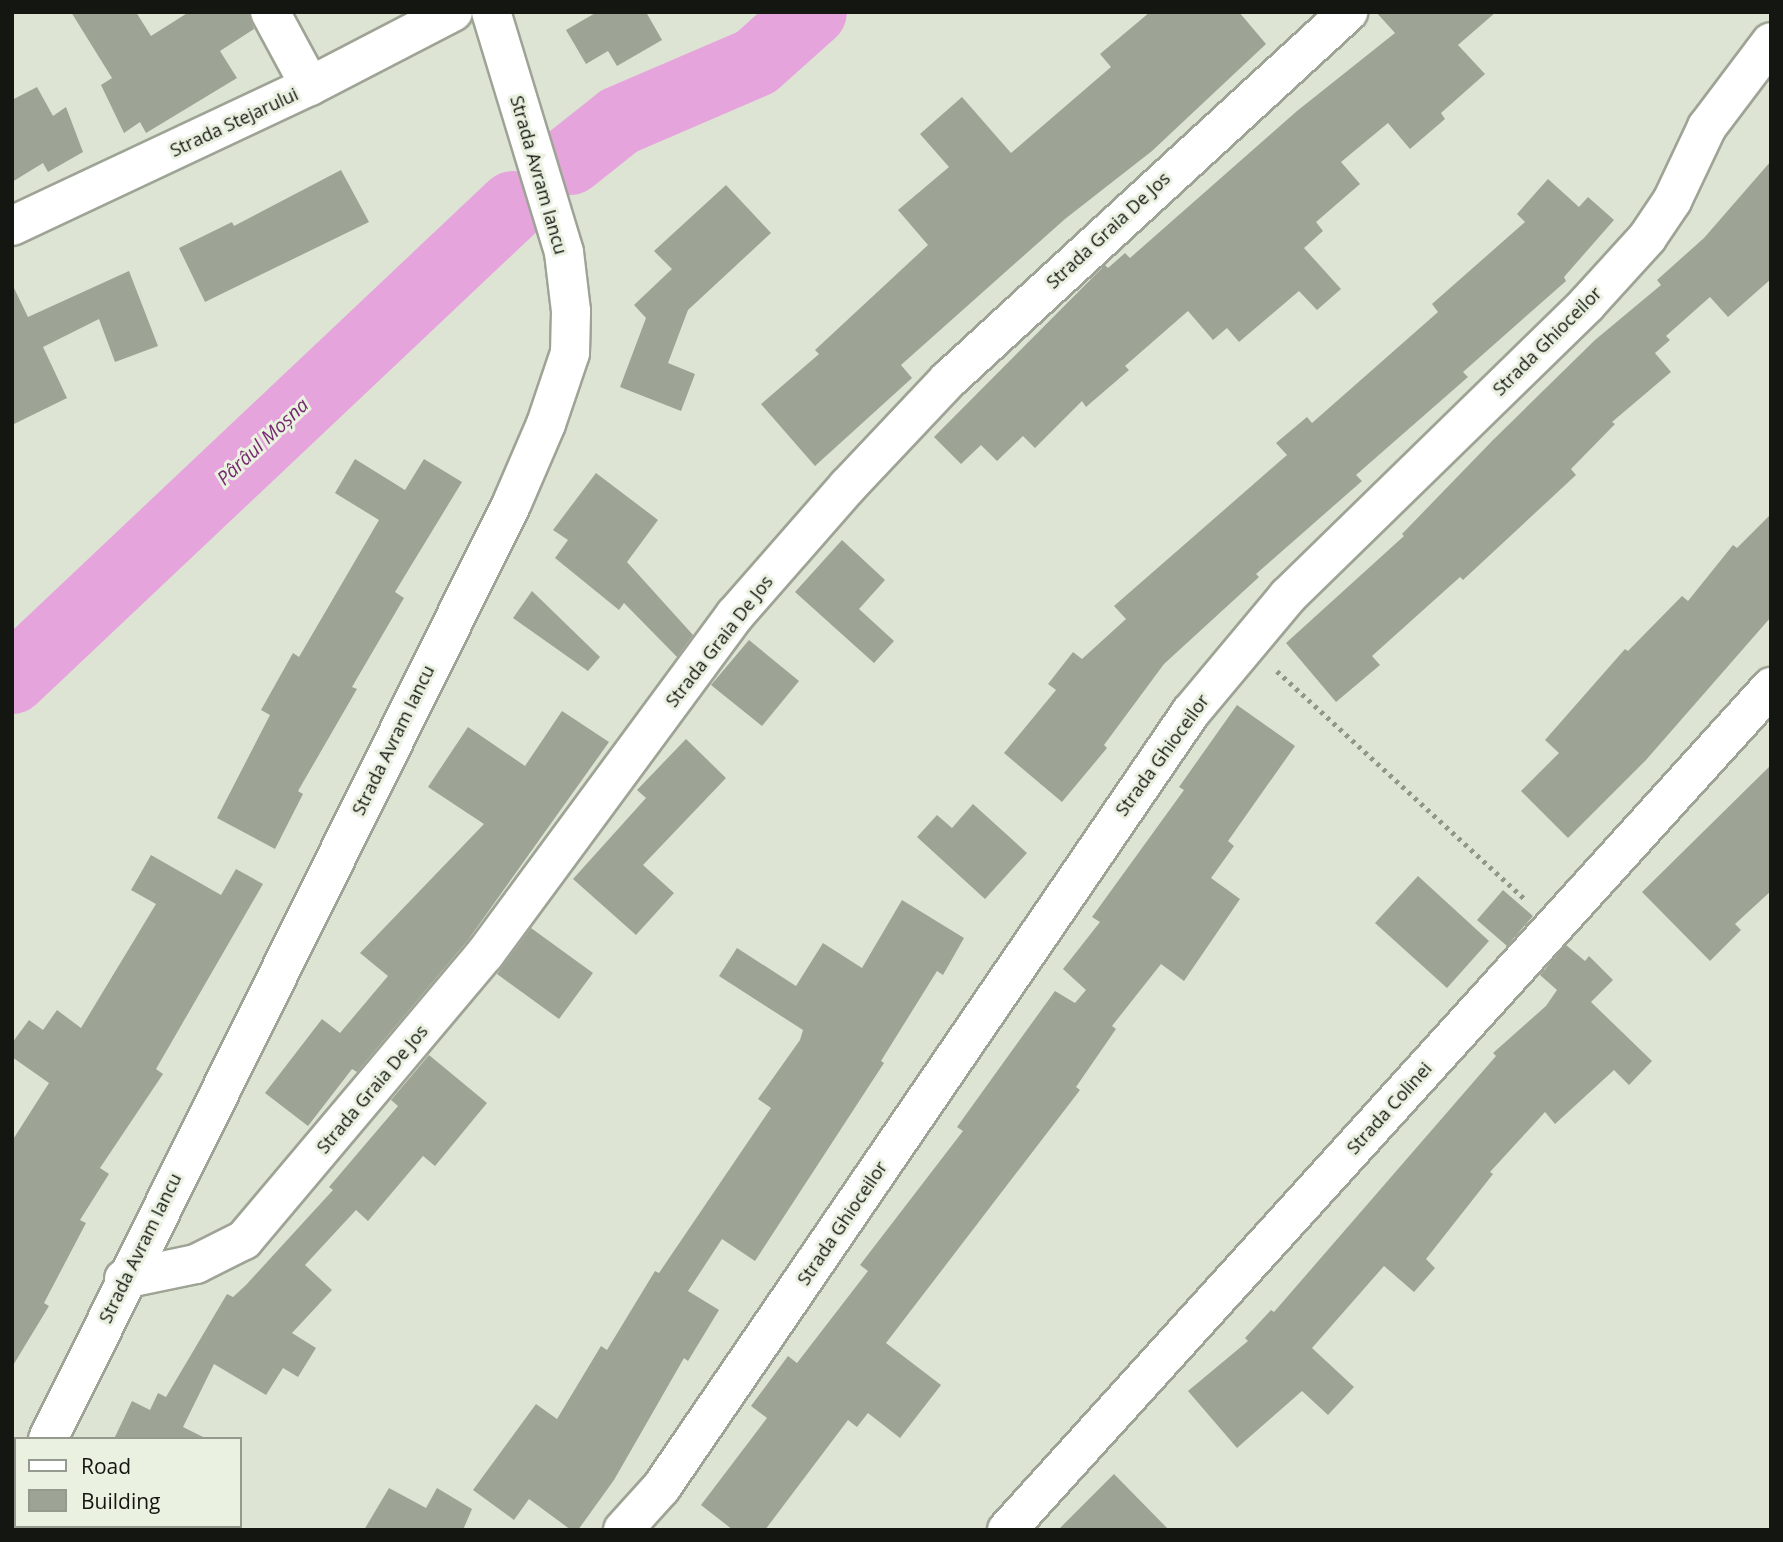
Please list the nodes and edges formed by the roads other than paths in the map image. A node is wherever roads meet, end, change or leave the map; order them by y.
1 (270, 12) edge
2 (453, 12) edge
3 (491, 12) edge
4 (1348, 12) edge
5 (1771, 42) edge
6 (310, 86) junction
7 (12, 226) edge
8 (1771, 687) edge
9 (124, 1279) junction
10 (49, 1437) edge
11 (623, 1530) edge
12 (1007, 1530) edge

1 - 6 street
2 - 6 street, Strada Stejarului
3 - 9 street, Strada Avram Iancu
4 - 9 street, Strada Graia De Jos
5 - 11 street, Strada Ghioceilor
6 - 7 street, Strada Stejarului
8 - 12 street, Strada Colinei
9 - 10 street, Strada Avram Iancu

